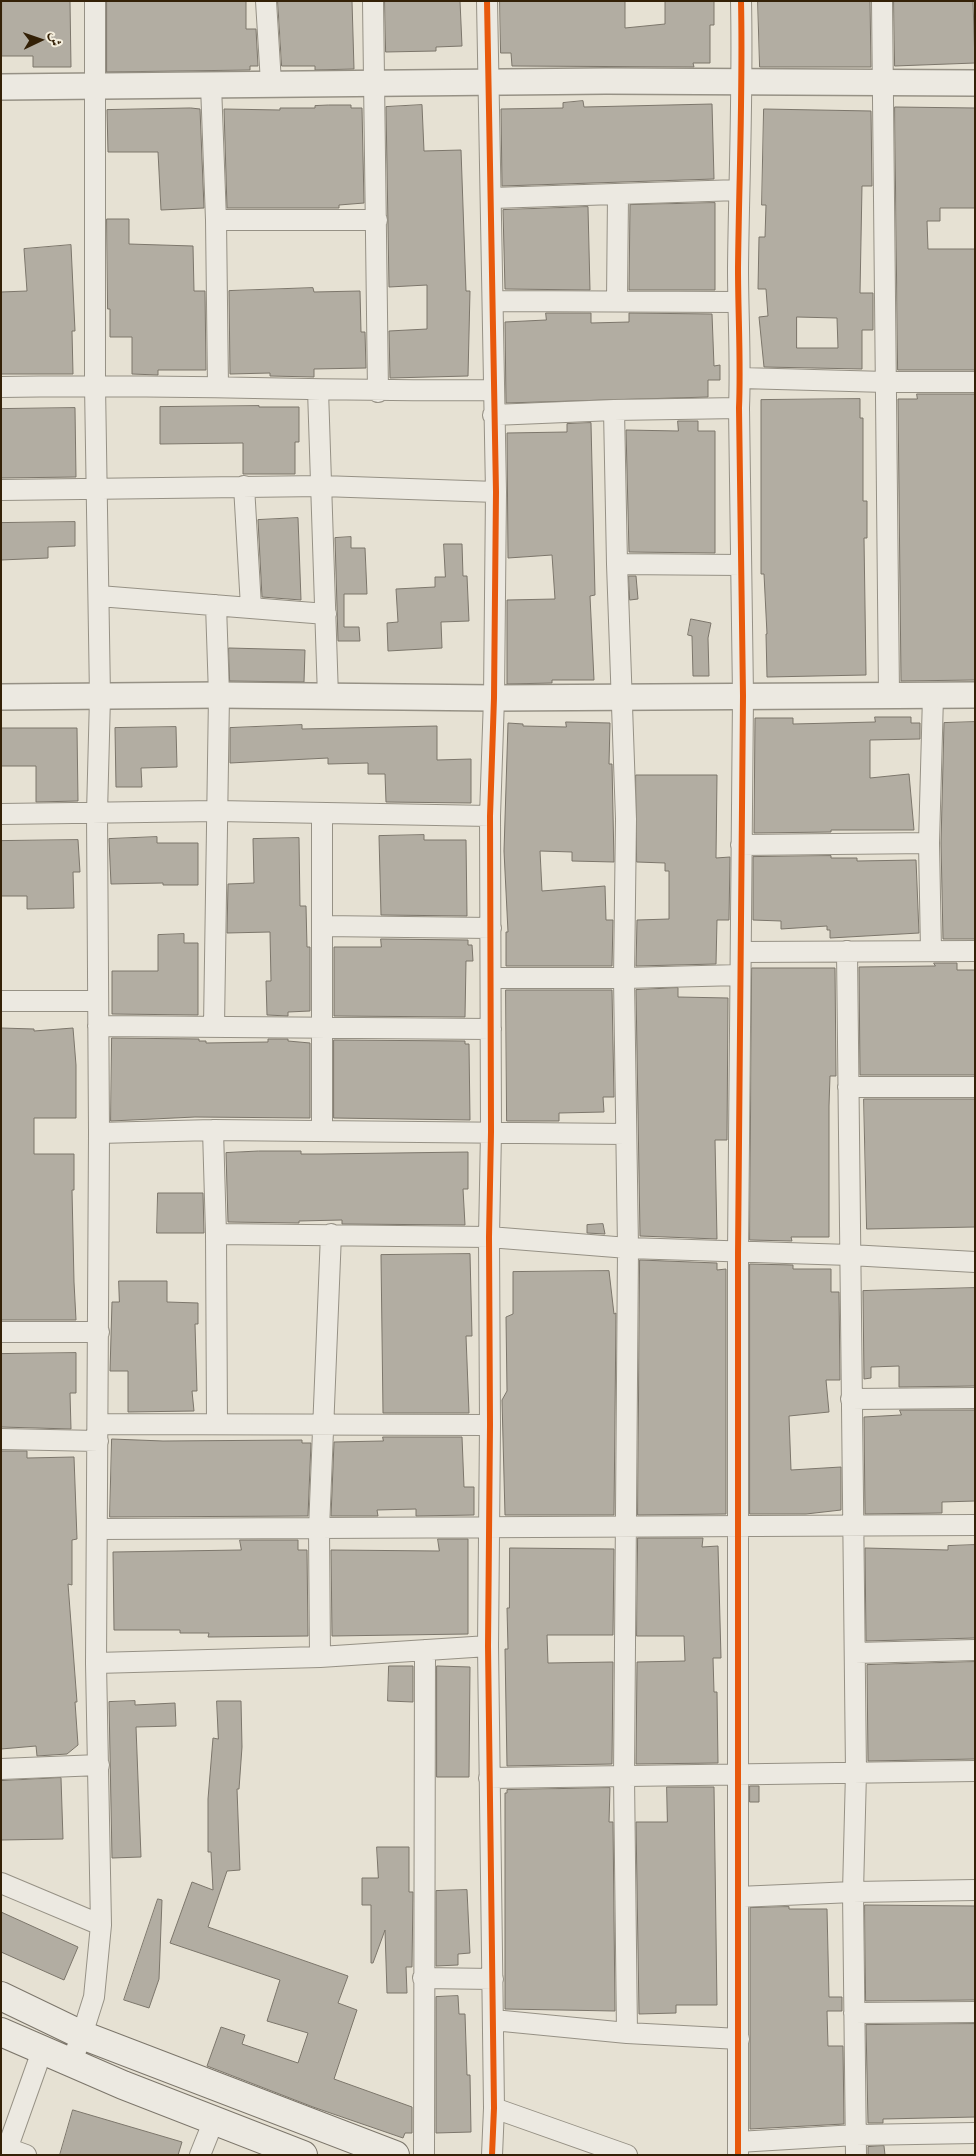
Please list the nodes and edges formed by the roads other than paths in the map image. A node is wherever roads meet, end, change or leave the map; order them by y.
1 (95, 1) edge
2 (266, 1) edge
3 (373, 1) edge
4 (487, 1) edge
5 (741, 1) edge
6 (882, 1) edge
7 (489, 82) junction
8 (743, 82) junction
9 (881, 82) junction
10 (271, 83) junction
11 (372, 83) junction
12 (975, 83) edge
13 (211, 85) junction
14 (1, 87) edge
15 (95, 88) junction
16 (739, 190) junction
17 (618, 194) junction
18 (492, 198) junction
19 (216, 220) junction
20 (377, 220) junction
21 (493, 300) junction
22 (618, 301) junction
23 (738, 302) junction
24 (741, 378) junction
25 (886, 382) junction
26 (975, 382) edge
27 (95, 385) junction
28 (1, 387) edge
29 (218, 387) junction
30 (318, 390) junction
31 (493, 390) junction
32 (378, 392) junction
33 (739, 408) junction
34 (614, 410) junction
35 (493, 415) junction
36 (244, 486) junction
37 (322, 486) junction
38 (98, 489) junction
39 (1, 490) edge
40 (496, 492) junction
41 (617, 564) junction
42 (741, 565) junction
43 (98, 596) junction
44 (216, 605) junction
45 (251, 607) junction
46 (326, 614) junction
47 (219, 695) junction
48 (890, 695) junction
49 (975, 695) edge
50 (100, 696) junction
51 (743, 696) junction
52 (933, 696) junction
53 (1, 697) edge
54 (328, 697) junction
55 (623, 697) junction
56 (494, 698) junction
57 (216, 811) junction
58 (96, 813) junction
59 (322, 813) junction
60 (1, 814) edge
61 (490, 816) junction
62 (930, 843) junction
63 (741, 845) junction
64 (322, 926) junction
65 (491, 928) junction
66 (847, 951) junction
67 (931, 951) junction
68 (975, 951) edge
69 (741, 952) junction
70 (740, 975) junction
71 (492, 978) junction
72 (624, 978) junction
73 (98, 1000) junction
74 (1, 1001) edge
75 (98, 1026) junction
76 (214, 1026) junction
77 (322, 1027) junction
78 (492, 1028) junction
79 (848, 1087) junction
80 (975, 1087) edge
81 (213, 1130) junction
82 (322, 1130) junction
83 (99, 1132) junction
84 (491, 1132) junction
85 (626, 1134) junction
86 (216, 1234) junction
87 (331, 1234) junction
88 (489, 1237) junction
89 (628, 1248) junction
90 (738, 1253) junction
91 (850, 1255) junction
92 (975, 1262) edge
93 (1, 1332) edge
94 (99, 1332) junction
95 (975, 1398) edge
96 (851, 1399) junction
97 (217, 1423) junction
98 (323, 1424) junction
99 (490, 1425) junction
100 (98, 1432) junction
101 (1, 1439) edge
102 (738, 1525) junction
103 (975, 1525) edge
104 (625, 1526) junction
105 (490, 1527) junction
106 (854, 1527) junction
107 (98, 1529) junction
108 (319, 1529) junction
109 (488, 1646) junction
110 (425, 1650) junction
111 (975, 1650) edge
112 (855, 1653) junction
113 (320, 1657) junction
114 (96, 1663) junction
115 (99, 1765) junction
116 (1, 1769) edge
117 (975, 1771) edge
118 (856, 1772) junction
119 (738, 1775) junction
120 (624, 1776) junction
121 (489, 1778) junction
122 (2, 1884) edge
123 (975, 1890) edge
124 (853, 1892) junction
125 (738, 1897) junction
126 (101, 1925) junction
127 (423, 1978) junction
128 (493, 1978) junction
129 (1, 1996) edge
130 (854, 2012) junction
131 (975, 2012) edge
132 (493, 2020) junction
133 (1, 2032) edge
134 (627, 2033) junction
135 (82, 2034) junction
136 (739, 2039) junction
137 (42, 2051) junction
138 (71, 2062) junction
139 (494, 2108) junction
140 (214, 2120) junction
141 (975, 2133) edge
142 (856, 2145) edge
143 (738, 2148) edge
144 (10, 2151) edge
145 (200, 2155) edge
146 (303, 2155) edge
147 (395, 2155) edge
148 (424, 2155) edge
149 (492, 2155) edge
150 (627, 2155) edge

1 - 15 street
2 - 10 street
3 - 11 street
4 - 7 street
5 - 8 street
6 - 9 street
7 - 8 street
7 - 11 street
7 - 18 street
8 - 9 street
8 - 16 street
9 - 12 street
9 - 25 street
10 - 11 street
10 - 13 street
11 - 20 street
13 - 15 street
13 - 19 street
14 - 15 street
15 - 27 street
16 - 17 street
16 - 23 street
17 - 18 street
17 - 22 street
18 - 21 street
19 - 20 street
19 - 29 street
20 - 32 street
21 - 22 street
21 - 31 street
22 - 23 street
23 - 24 street
24 - 25 street
24 - 33 street
25 - 26 street
25 - 48 street
27 - 28 street
27 - 29 street
27 - 38 street
29 - 30 street
30 - 32 street
30 - 37 street
31 - 32 street
31 - 35 street
33 - 34 street
33 - 42 street
34 - 35 street
34 - 41 street
35 - 40 street
36 - 37 street
36 - 38 street
36 - 45 street
37 - 40 street
37 - 46 street
38 - 39 street
38 - 43 street
40 - 56 street
41 - 42 street
41 - 55 street
42 - 51 street
43 - 44 street
43 - 50 street
44 - 45 street
44 - 47 street
45 - 46 street
46 - 54 street
47 - 50 street
47 - 54 street
47 - 57 street
48 - 51 street
48 - 52 street
49 - 52 street
50 - 53 street
50 - 58 street
51 - 55 street
51 - 63 street
52 - 62 street
54 - 56 street
55 - 56 street
55 - 72 street
56 - 61 street
57 - 58 street
57 - 59 street
57 - 76 street
58 - 60 street
58 - 73 street
59 - 61 street
59 - 64 street
61 - 65 street
62 - 63 street
62 - 67 street
63 - 69 street
64 - 65 street
64 - 77 street
65 - 71 street
66 - 67 street
66 - 69 street
66 - 79 street
67 - 68 street
69 - 70 street
70 - 72 street
70 - 90 street
71 - 72 street
71 - 78 street
72 - 85 street
73 - 74 street
73 - 75 street
75 - 76 street
75 - 83 street
76 - 77 street
77 - 78 street
77 - 82 street
78 - 84 street
79 - 80 street
79 - 91 street
81 - 82 street
81 - 83 street
81 - 86 street
82 - 84 street
83 - 94 street
84 - 85 street
84 - 88 street
85 - 89 street
86 - 87 street
86 - 97 street
87 - 88 street
87 - 98 street
88 - 89 street
88 - 99 street
89 - 90 street
89 - 104 street
90 - 91 street
90 - 102 street
91 - 92 street
91 - 96 street
93 - 94 street
94 - 100 street
95 - 96 street
96 - 106 street
97 - 98 street
97 - 100 street
98 - 99 street
98 - 108 street
99 - 105 street
100 - 101 street
100 - 107 street
102 - 104 street
102 - 106 street
102 - 119 street
103 - 106 street
104 - 105 street
104 - 120 street
105 - 108 street
105 - 109 street
106 - 112 street
107 - 108 street
107 - 114 street
108 - 113 street
109 - 110 street
109 - 121 street
110 - 113 street
110 - 127 street
111 - 112 street
112 - 118 street
113 - 114 street
114 - 115 street
115 - 116 street
115 - 126 street
117 - 118 street
118 - 119 street
118 - 124 street
119 - 120 street
119 - 125 street
120 - 121 street
120 - 134 street
121 - 128 street
122 - 126 street
123 - 124 street
124 - 125 street
124 - 130 street
125 - 136 street
126 - 135 street
127 - 128 street
127 - 148 street
128 - 132 street
129 - 135 main road
130 - 131 street
130 - 142 street
132 - 134 street
132 - 139 street
133 - 137 main road
134 - 136 street
135 - 138 street
135 - 147 main road
136 - 143 street
137 - 138 main road
137 - 144 street
138 - 140 main road
139 - 149 street
139 - 150 street
140 - 145 street
140 - 146 main road
141 - 142 street
142 - 143 street

